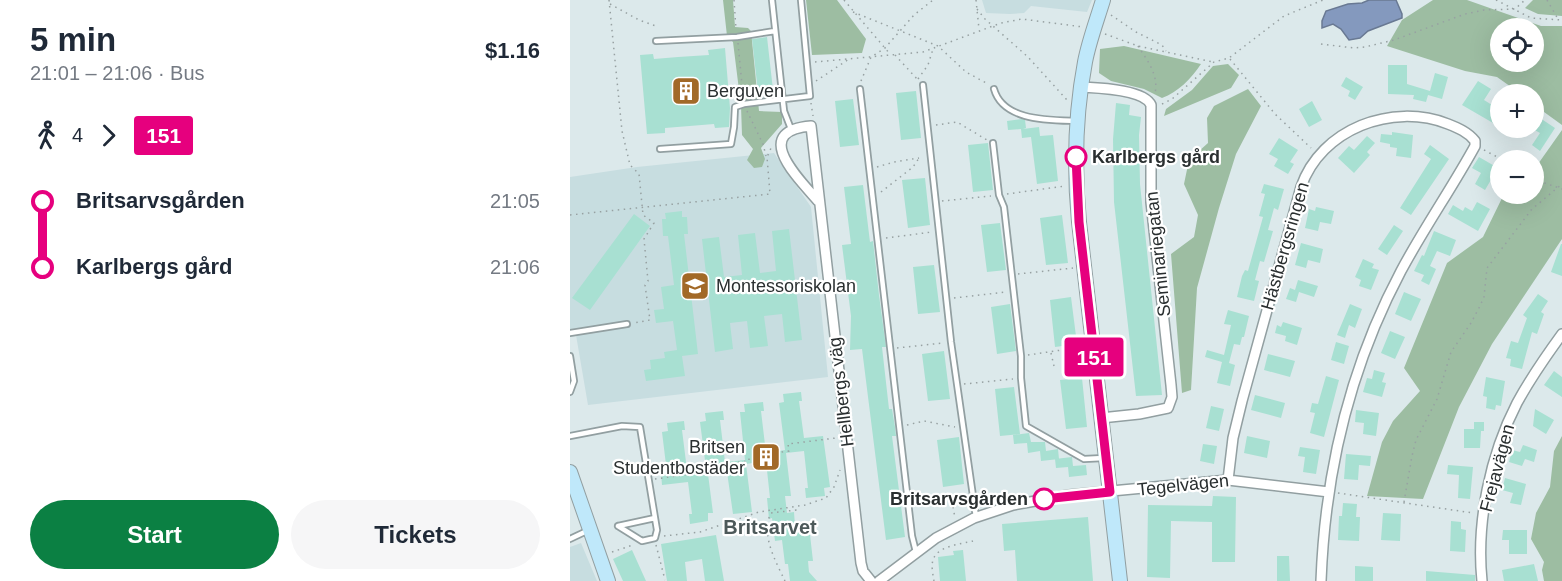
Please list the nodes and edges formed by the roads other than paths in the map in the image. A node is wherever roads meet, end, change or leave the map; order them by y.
1 (772, 0) edge
2 (801, 0) edge
3 (1102, 3) edge
4 (775, 31) junction
5 (656, 41) dead end
6 (923, 85) road end
7 (1081, 87) junction
8 (860, 89) road end
9 (994, 89) road end
10 (783, 99) junction
11 (1077, 121) junction
12 (791, 129) junction
13 (993, 143) road end
14 (660, 149) dead end
15 (819, 201) junction
16 (627, 324) road end
17 (570, 333) edge
18 (1562, 334) edge
19 (570, 356) edge
20 (570, 392) edge
21 (1101, 418) junction
22 (570, 436) edge
23 (1106, 458) junction
24 (570, 472) edge
25 (1228, 480) junction
26 (1110, 492) junction
27 (1329, 492) junction
28 (976, 517) junction
29 (656, 518) junction
30 (589, 530) junction
31 (570, 539) edge
32 (916, 552) junction
33 (608, 581) edge
34 (871, 581) edge
35 (879, 581) edge
36 (1120, 581) edge
37 (1322, 581) edge
38 (1482, 581) edge

1 - 4 lane
2 - 10 lane
3 - 7 street
4 - 5 lane
4 - 10 lane
6 - 28 lane
7 - 11 street
7 - 21 street, Seminariegatan
8 - 32 lane
9 - 11 lane
10 - 12 lane
10 - 14 lane
11 - 21 street
12 - 15 street
12 - 15 street, Hellbergs väg
13 - 23 lane
15 - 34 street, Hellbergs väg
16 - 17 lane
18 - 38 street, Frejavägen
19 - 20 lane
21 - 23 street
22 - 29 lane
23 - 26 street
24 - 30 street
25 - 26 street, Tegelvägen
25 - 27 street, Tegelvägen
25 - 27 street, Hästbergsringen
26 - 28 street, Tegelvägen
26 - 36 street
27 - 37 street
28 - 32 street, Tegelvägen
29 - 29 lane
30 - 31 lane
30 - 33 street
32 - 35 street, Tegelvägen

